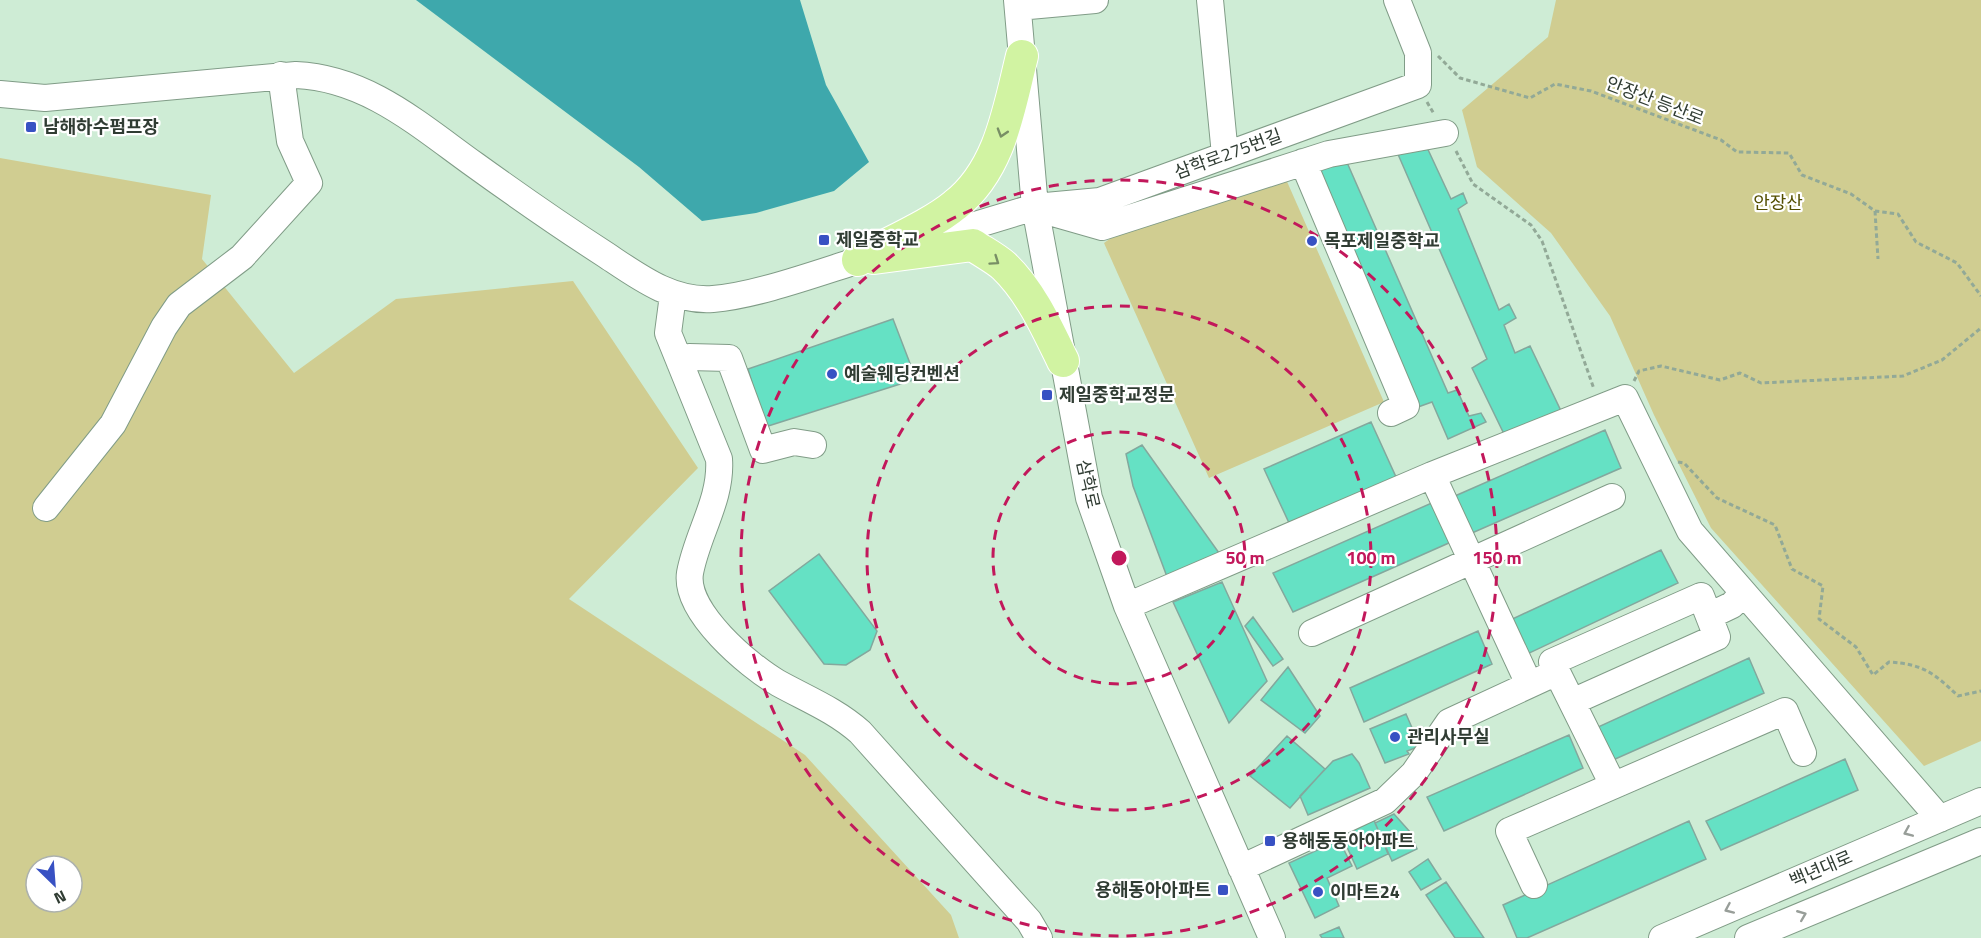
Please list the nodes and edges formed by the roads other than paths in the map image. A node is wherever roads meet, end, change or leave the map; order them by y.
1 (1095, 0) edge
2 (1210, 0) edge
3 (1397, 0) edge
4 (1018, 4) edge
5 (1022, 57) junction
6 (281, 75) junction
7 (0, 94) edge
8 (1445, 133) road end
9 (1225, 155) junction
10 (1303, 162) junction
11 (1035, 207) junction
12 (858, 260) junction
13 (673, 295) junction
14 (1063, 361) junction
15 (680, 363) junction
16 (1391, 413) dead end
17 (813, 445) dead end
18 (1432, 475) junction
19 (1612, 497) dead end
20 (46, 508) dead end
21 (1471, 560) junction
22 (1743, 593) junction
23 (1127, 606) junction
24 (1708, 616) junction
25 (1312, 633) dead end
26 (1557, 672) junction
27 (1528, 684) junction
28 (1572, 702) junction
29 (1803, 753) dead end
30 (1613, 786) junction
31 (1981, 801) edge
32 (1940, 819) junction
33 (1981, 841) edge
34 (1241, 868) junction
35 (1534, 885) dead end
36 (1039, 938) edge
37 (1272, 938) edge
38 (1662, 938) edge
39 (1748, 938) edge

1 - 4 street
2 - 9 street
3 - 9 street, 삼학로275번길
4 - 5 street, 삼학로
5 - 11 street, 삼학로
5 -> 12 main road
6 - 7 street
6 - 13 street
6 - 20 street
8 - 10 street
9 - 11 street, 삼학로275번길
10 - 11 street
10 - 16 street
11 - 12 street, 삼학로275번길
11 - 14 street, 삼학로
12 - 13 street, 삼학로275번길
12 -> 14 main road
13 - 15 street
14 - 23 street, 삼학로
15 - 17 street
15 - 36 street
18 - 21 street
18 - 22 street
18 - 23 street
19 - 21 street
21 - 25 street
21 - 27 street
22 - 24 street
22 - 32 street
23 - 34 street, 삼학로
24 - 26 street
24 - 28 street
26 - 27 street
26 - 28 street
27 - 34 street
28 - 30 street
29 - 30 street
30 - 35 street
31 - 32 street, 백년대로
32 -> 38 street, 백년대로
39 -> 33 street, 백년대로
34 - 37 street, 삼학로

